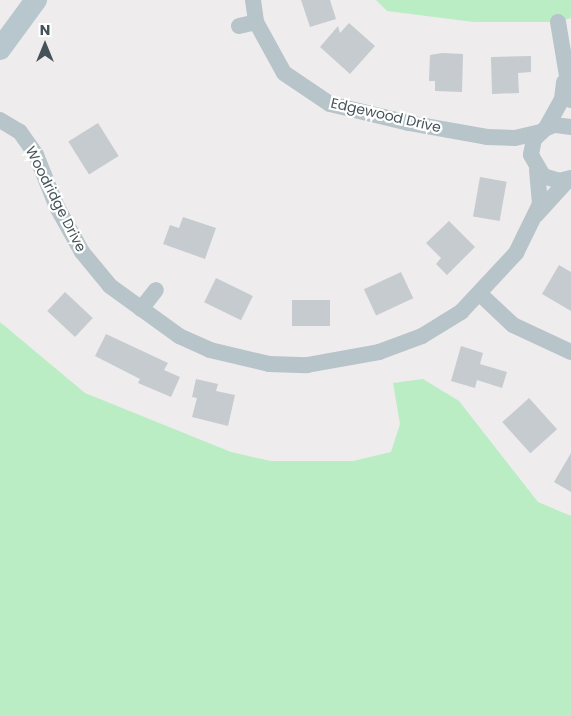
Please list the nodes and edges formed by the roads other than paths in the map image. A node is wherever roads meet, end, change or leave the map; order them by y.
1 (36, 0) edge
2 (253, 0) edge
3 (256, 22) junction
4 (558, 22) dead end
5 (239, 26) dead end
6 (0, 49) edge
7 (565, 72) junction
8 (571, 100) edge
9 (0, 120) edge
10 (571, 127) edge
11 (543, 130) junction
12 (487, 137) junction
13 (535, 166) junction
14 (569, 179) edge
15 (536, 215) junction
16 (156, 290) dead end
17 (480, 294) junction
18 (142, 309) junction
19 (571, 352) edge

1 - 6 main road
2 - 3 street, Edgewood Drive
3 - 5 street
3 - 12 street, Edgewood Drive
4 - 7 street
7 - 8 street
7 - 11 street, Woodridge Drive
9 - 18 street, Woodridge Drive
10 - 11 street
11 - 12 street
11 - 13 street, Woodridge Drive
12 - 13 street
13 - 14 street
13 - 15 street, Woodridge Drive
14 - 15 street, Woodridge Drive
15 - 17 street, Woodridge Drive
16 - 18 street
17 - 18 street, Woodridge Drive
17 - 19 street

